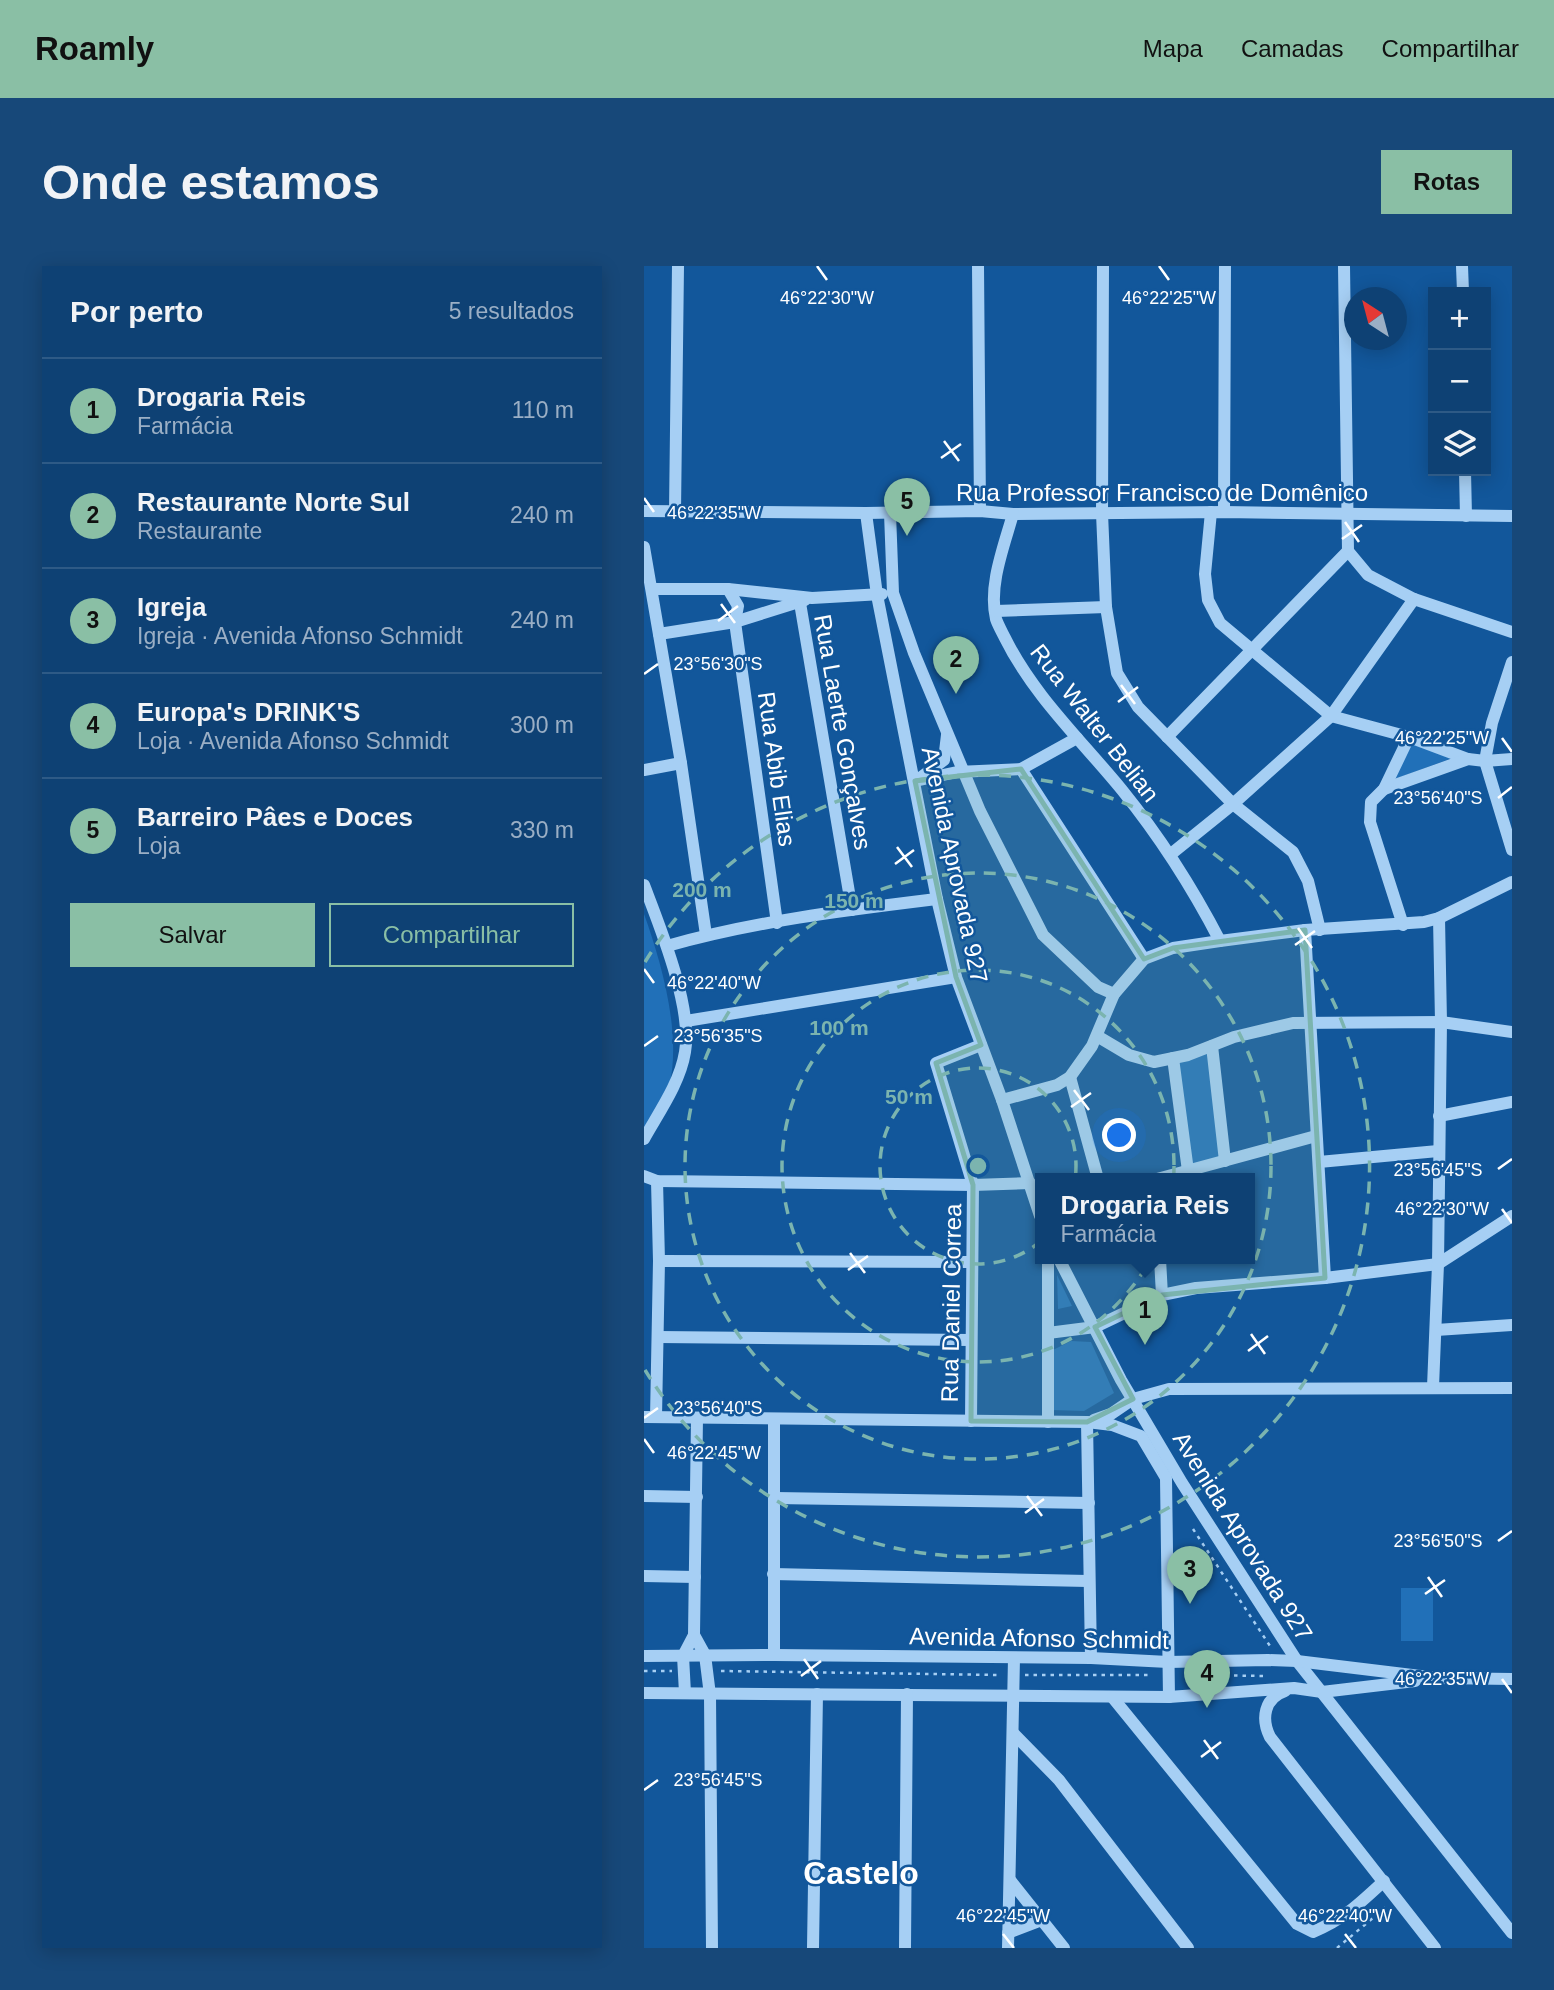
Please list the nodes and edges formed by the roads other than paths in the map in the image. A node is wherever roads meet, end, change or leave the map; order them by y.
1 (678, 266) edge
2 (978, 266) edge
3 (1103, 266) edge
4 (1225, 266) edge
5 (1344, 266) edge
6 (1462, 266) edge
7 (1463, 287) edge
8 (1465, 476) edge
9 (644, 511) edge
10 (980, 511) junction
11 (675, 512) junction
12 (1217, 512) junction
13 (866, 513) junction
14 (890, 513) junction
15 (1102, 513) junction
16 (1347, 513) junction
17 (1013, 514) junction
18 (1466, 516) junction
19 (1512, 516) edge
20 (644, 547) edge
21 (1348, 551) junction
22 (652, 589) junction
23 (728, 589) junction
24 (893, 593) junction
25 (877, 595) junction
26 (804, 599) junction
27 (1414, 599) junction
28 (1106, 607) junction
29 (996, 611) junction
30 (735, 622) junction
31 (1512, 632) edge
32 (659, 634) junction
33 (1252, 652) junction
34 (1512, 662) edge
35 (1331, 716) junction
36 (948, 732) junction
37 (1167, 737) junction
38 (1409, 737) junction
39 (1077, 738) junction
40 (1468, 759) junction
41 (1512, 759) edge
42 (1485, 761) junction
43 (681, 762) junction
44 (1021, 769) junction
45 (644, 770) edge
46 (964, 772) junction
47 (916, 780) junction
48 (1384, 789) junction
49 (1233, 804) junction
50 (1512, 849) edge
51 (1171, 854) junction
52 (1512, 882) edge
53 (644, 886) edge
54 (937, 899) junction
55 (852, 910) junction
56 (1438, 918) junction
57 (777, 923) junction
58 (1403, 925) junction
59 (1305, 930) junction
60 (1320, 930) junction
61 (706, 935) junction
62 (1220, 941) junction
63 (667, 946) junction
64 (1144, 958) junction
65 (956, 977) junction
66 (1114, 994) junction
67 (686, 1021) junction
68 (1441, 1021) junction
69 (1312, 1022) junction
70 (1512, 1032) edge
71 (1097, 1036) junction
72 (981, 1045) junction
73 (1212, 1046) junction
74 (1173, 1058) junction
75 (1070, 1077) junction
76 (1002, 1100) junction
77 (1512, 1102) edge
78 (1439, 1116) junction
79 (1316, 1136) junction
80 (644, 1139) edge
81 (1438, 1151) junction
82 (1225, 1161) junction
83 (1319, 1162) junction
84 (1188, 1171) junction
85 (1096, 1173) edge
86 (1180, 1173) edge
87 (644, 1176) edge
88 (657, 1181) junction
89 (1030, 1183) junction
90 (973, 1185) junction
91 (1035, 1195) edge
92 (1512, 1216) edge
93 (659, 1261) junction
94 (971, 1262) junction
95 (1048, 1264) edge
96 (1062, 1264) edge
97 (1160, 1264) edge
98 (1438, 1264) junction
99 (1325, 1278) junction
100 (1162, 1295) junction
101 (1512, 1325) edge
102 (1095, 1327) junction
103 (1436, 1330) junction
104 (1048, 1333) junction
105 (658, 1338) junction
106 (971, 1340) junction
107 (1433, 1387) junction
108 (1512, 1388) edge
109 (1133, 1399) junction
110 (650, 1418) edge
111 (697, 1418) junction
112 (774, 1419) junction
113 (971, 1421) junction
114 (1048, 1422) junction
115 (1087, 1422) junction
116 (644, 1496) edge
117 (697, 1497) junction
118 (775, 1498) junction
119 (1088, 1503) junction
120 (1167, 1507) junction
121 (1199, 1509) junction
122 (773, 1574) junction
123 (644, 1576) edge
124 (695, 1577) junction
125 (1088, 1581) junction
126 (694, 1635) junction
127 (705, 1655) junction
128 (774, 1655) junction
129 (644, 1656) edge
130 (683, 1656) junction
131 (1014, 1658) junction
132 (1091, 1658) junction
133 (1297, 1661) junction
134 (1168, 1662) junction
135 (1437, 1678) junction
136 (1512, 1679) edge
137 (1294, 1688) junction
138 (1322, 1692) junction
139 (644, 1693) edge
140 (685, 1693) junction
141 (817, 1694) junction
142 (907, 1694) junction
143 (710, 1695) junction
144 (1013, 1696) junction
145 (1169, 1697) junction
146 (1113, 1698) junction
147 (1013, 1732) junction
148 (1010, 1880) junction
149 (1384, 1881) junction
150 (1042, 1920) junction
151 (1008, 1933) junction
152 (1512, 1933) edge
153 (712, 1948) edge
154 (813, 1948) edge
155 (905, 1948) edge
156 (1007, 1948) edge
157 (1064, 1948) edge
158 (1188, 1948) edge
159 (1435, 1948) edge

1 - 11 street
2 - 10 street
3 - 15 street
4 - 12 street
5 - 16 street
6 - 7 street
8 - 18 street
9 - 11 street, Rua Professor Francisco de Domênico
10 - 14 street, Rua Professor Francisco de Domênico
10 - 17 street, Rua Professor Francisco de Domênico
11 - 13 street, Rua Professor Francisco de Domênico
12 - 15 street, Rua Professor Francisco de Domênico
12 - 16 street, Rua Professor Francisco de Domênico
12 - 33 street
13 - 14 street, Rua Professor Francisco de Domênico
13 - 25 street, Avenida Aprovada 927
14 - 24 street
15 - 17 street, Rua Professor Francisco de Domênico
15 - 28 street
16 - 18 street, Rua Professor Francisco de Domênico
16 - 21 street
17 - 29 street, Rua Walter Belian
18 - 19 street, Rua Professor Francisco de Domênico
20 - 22 street
21 - 27 street
21 - 33 street
22 - 23 street
22 - 32 street
23 - 26 street
23 - 30 street, Rua Abib Elias
24 - 25 street
24 - 36 street
25 - 26 street
25 - 47 street, Avenida Aprovada 927
26 - 30 street
26 - 55 street, Rua Laerte Gonçalves
27 - 31 street
27 - 35 street
28 - 29 street
28 - 37 street
29 - 39 street, Rua Walter Belian
30 - 32 street
30 - 57 street, Rua Abib Elias
32 - 43 street
33 - 35 street
33 - 37 street
34 - 42 street
35 - 38 street
35 - 49 street
36 - 46 street
36 - 47 street
37 - 49 street
38 - 40 street
38 - 48 street
39 - 44 street
39 - 51 street, Rua Walter Belian
40 - 42 street
40 - 48 street
41 - 42 street
42 - 50 street
43 - 45 street
43 - 61 street
44 - 46 street
44 - 64 street
46 - 47 street
46 - 66 street
47 - 54 street, Avenida Aprovada 927
48 - 58 street
49 - 51 street
49 - 60 street
51 - 62 street, Rua Walter Belian
52 - 56 street
53 - 63 street
54 - 55 street
54 - 65 street, Avenida Aprovada 927
55 - 57 street
56 - 58 street
56 - 68 street
57 - 61 street
58 - 60 street
59 - 60 street
59 - 62 street
59 - 69 street
61 - 63 street
62 - 64 street
63 - 67 street
64 - 66 street
65 - 67 street
65 - 72 street, Avenida Aprovada 927
66 - 71 street
67 - 80 street
68 - 69 street
68 - 70 street
68 - 78 street
69 - 73 street
69 - 79 street
71 - 74 street
71 - 75 street
72 - 76 street, Avenida Aprovada 927
72 - 90 street, Rua Daniel Correa
73 - 74 street
73 - 82 street
74 - 84 street
75 - 76 street
75 - 85 street
76 - 89 street, Avenida Aprovada 927
77 - 78 street
78 - 81 street
79 - 82 street
79 - 83 street
81 - 83 street
81 - 98 street
82 - 84 street
83 - 99 street
84 - 86 street
87 - 88 street
88 - 90 street
88 - 93 street
89 - 90 street
89 - 91 street, Avenida Aprovada 927
90 - 94 street, Rua Daniel Correa
92 - 98 street
93 - 94 street
93 - 105 street
94 - 106 street, Rua Daniel Correa
95 - 104 street
96 - 102 street
97 - 100 street
98 - 99 street
98 - 103 street
99 - 100 street
100 - 102 street
101 - 103 street
102 - 104 street
102 - 109 street, Avenida Aprovada 927
103 - 107 street
104 - 114 street
105 - 106 street
105 - 110 street
106 - 113 street, Rua Daniel Correa
107 - 108 street
107 - 109 street
109 - 115 street
109 - 121 street, Avenida Aprovada 927
110 - 111 street
111 - 112 street
111 - 117 street
112 - 113 street
112 - 118 street
113 - 114 street
114 - 115 street
115 - 119 street
115 - 120 street
116 - 117 street
117 - 124 street
118 - 119 street
118 - 122 street
119 - 125 street
120 - 121 street
120 - 134 street
121 - 133 street, Avenida Aprovada 927
122 - 125 street
122 - 128 street
123 - 124 street
124 - 126 street
125 - 132 street
126 - 127 street
126 - 130 street
127 - 128 street, Avenida Afonso Schmidt
127 - 130 street, Avenida Afonso Schmidt
127 - 143 street
128 - 131 street, Avenida Afonso Schmidt
129 - 130 street, Avenida Afonso Schmidt
130 - 140 street
131 - 132 street, Avenida Afonso Schmidt
131 - 144 street
132 - 134 street, Avenida Afonso Schmidt
133 - 134 street, Avenida Afonso Schmidt
133 - 135 street, Avenida Afonso Schmidt
133 - 138 street, Avenida Aprovada 927
134 - 145 street
135 - 136 street
135 - 138 street
137 - 138 street
137 - 145 street
137 - 149 street
138 - 152 street, Avenida Aprovada 927
139 - 140 street
140 - 143 street
141 - 142 street
141 - 143 street
141 - 154 street
142 - 144 street
142 - 155 street
143 - 153 street
144 - 146 street
144 - 147 street
145 - 146 street
146 - 149 street
147 - 148 street
147 - 158 street
148 - 150 street
148 - 151 street
149 - 159 street
150 - 151 street
150 - 157 street
151 - 156 street

